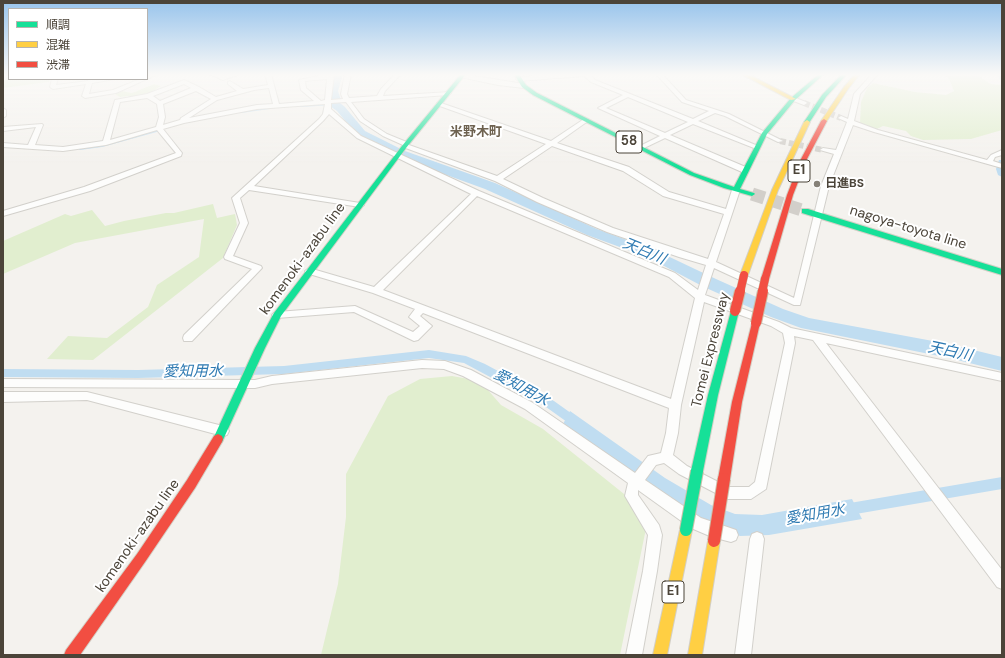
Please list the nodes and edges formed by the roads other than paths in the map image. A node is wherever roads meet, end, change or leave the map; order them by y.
1 (439, 104) edge
2 (116, 105) edge
3 (160, 105) edge
4 (206, 105) edge
5 (276, 105) joint
6 (325, 105) junction
7 (351, 105) edge
8 (441, 105) edge
9 (556, 105) edge
10 (608, 105) edge
11 (651, 105) edge
12 (695, 105) edge
13 (788, 105) edge
14 (818, 105) edge
15 (834, 105) edge
16 (855, 105) edge
17 (3, 110) edge
18 (714, 111) junction
19 (3, 116) edge
20 (841, 118) tunnel mouth
21 (586, 120) junction
22 (851, 121) junction
23 (178, 122) junction
24 (693, 122) junction
25 (158, 128) junction
26 (3, 129) edge
27 (764, 134) junction
28 (665, 136) junction
29 (780, 141) tunnel mouth
30 (552, 142) junction
31 (106, 143) junction
32 (3, 145) edge
33 (31, 146) junction
34 (406, 146) junction
35 (756, 147) junction
36 (640, 148) junction
37 (823, 150) tunnel mouth
38 (1002, 152) edge
39 (838, 153) junction
40 (398, 156) junction
41 (988, 163) junction
42 (1002, 166) edge
43 (745, 170) junction
44 (498, 179) junction
45 (247, 188) junction
46 (736, 190) junction
47 (476, 193) junction
48 (752, 194) tunnel mouth
49 (360, 205) junction
50 (805, 211) tunnel mouth
51 (727, 212) junction
52 (3, 214) edge
53 (819, 215) junction
54 (711, 263) junction
55 (309, 271) junction
56 (1002, 272) edge
57 (376, 291) junction
58 (701, 294) junction
59 (421, 308) junction
60 (277, 315) junction
61 (788, 331) junction
62 (188, 338) dead end
63 (818, 338) junction
64 (1002, 377) edge
65 (3, 383) edge
66 (244, 383) junction
67 (3, 396) edge
68 (675, 405) junction
69 (223, 431) junction
70 (666, 457) junction
71 (635, 482) junction
72 (731, 535) dead end
73 (757, 539) dead end
74 (1002, 582) edge
75 (71, 655) edge
76 (634, 655) edge
77 (660, 655) edge
78 (695, 655) edge
79 (743, 655) edge

1 - 34 main road, komenoki-azabu line
2 - 31 street
3 - 25 street
4 - 23 street
5 - 6 street
5 - 23 street
6 - 40 street
6 - 45 street
7 - 34 street
8 - 30 street
9 - 21 main road, 58
10 - 28 street
11 - 24 street
12 - 18 street
13 - 27 main road
14 - 77 main road, Tomei Expressway / E1, bridge
15 - 78 main road, E1, bridge
16 - 22 street
17 - 19 street
18 - 24 street
18 - 27 street
20 - 22 street
21 - 30 street
21 - 36 main road, 58
22 - 39 street
22 - 41 street
23 - 25 street
24 - 28 street
24 - 35 street
25 - 31 street
25 - 52 street
26 - 33 street
27 - 29 street
27 - 35 main road
28 - 36 street
28 - 43 street
30 - 44 street
30 - 51 street
31 - 33 street
32 - 33 street
34 - 40 main road, komenoki-azabu line
34 - 44 street
35 - 43 main road
36 - 46 main road, 58
37 - 39 street
38 - 41 street
39 - 53 street
40 - 47 street
40 - 49 main road, komenoki-azabu line
41 - 42 street
43 - 46 main road
44 - 54 street
45 - 49 street
45 - 62 street
46 - 48 main road, 58
46 - 51 street
47 - 57 street
47 - 58 street
49 - 55 main road, komenoki-azabu line
50 - 53 main road, nagoya-toyota line
51 - 54 street
53 - 54 street
53 - 56 main road, nagoya-toyota line
54 - 58 street
55 - 57 street
55 - 60 main road, komenoki-azabu line
57 - 59 street
58 - 61 street
58 - 68 street
59 - 60 street
59 - 68 street
60 - 66 main road, komenoki-azabu line
61 - 63 street
61 - 70 street
63 - 64 street
63 - 74 street
65 - 66 street
66 - 69 main road, komenoki-azabu line
66 - 71 street
67 - 69 street
68 - 70 street
69 - 75 main road, komenoki-azabu line
70 - 71 street
71 - 72 street
71 - 76 street
73 - 79 street

